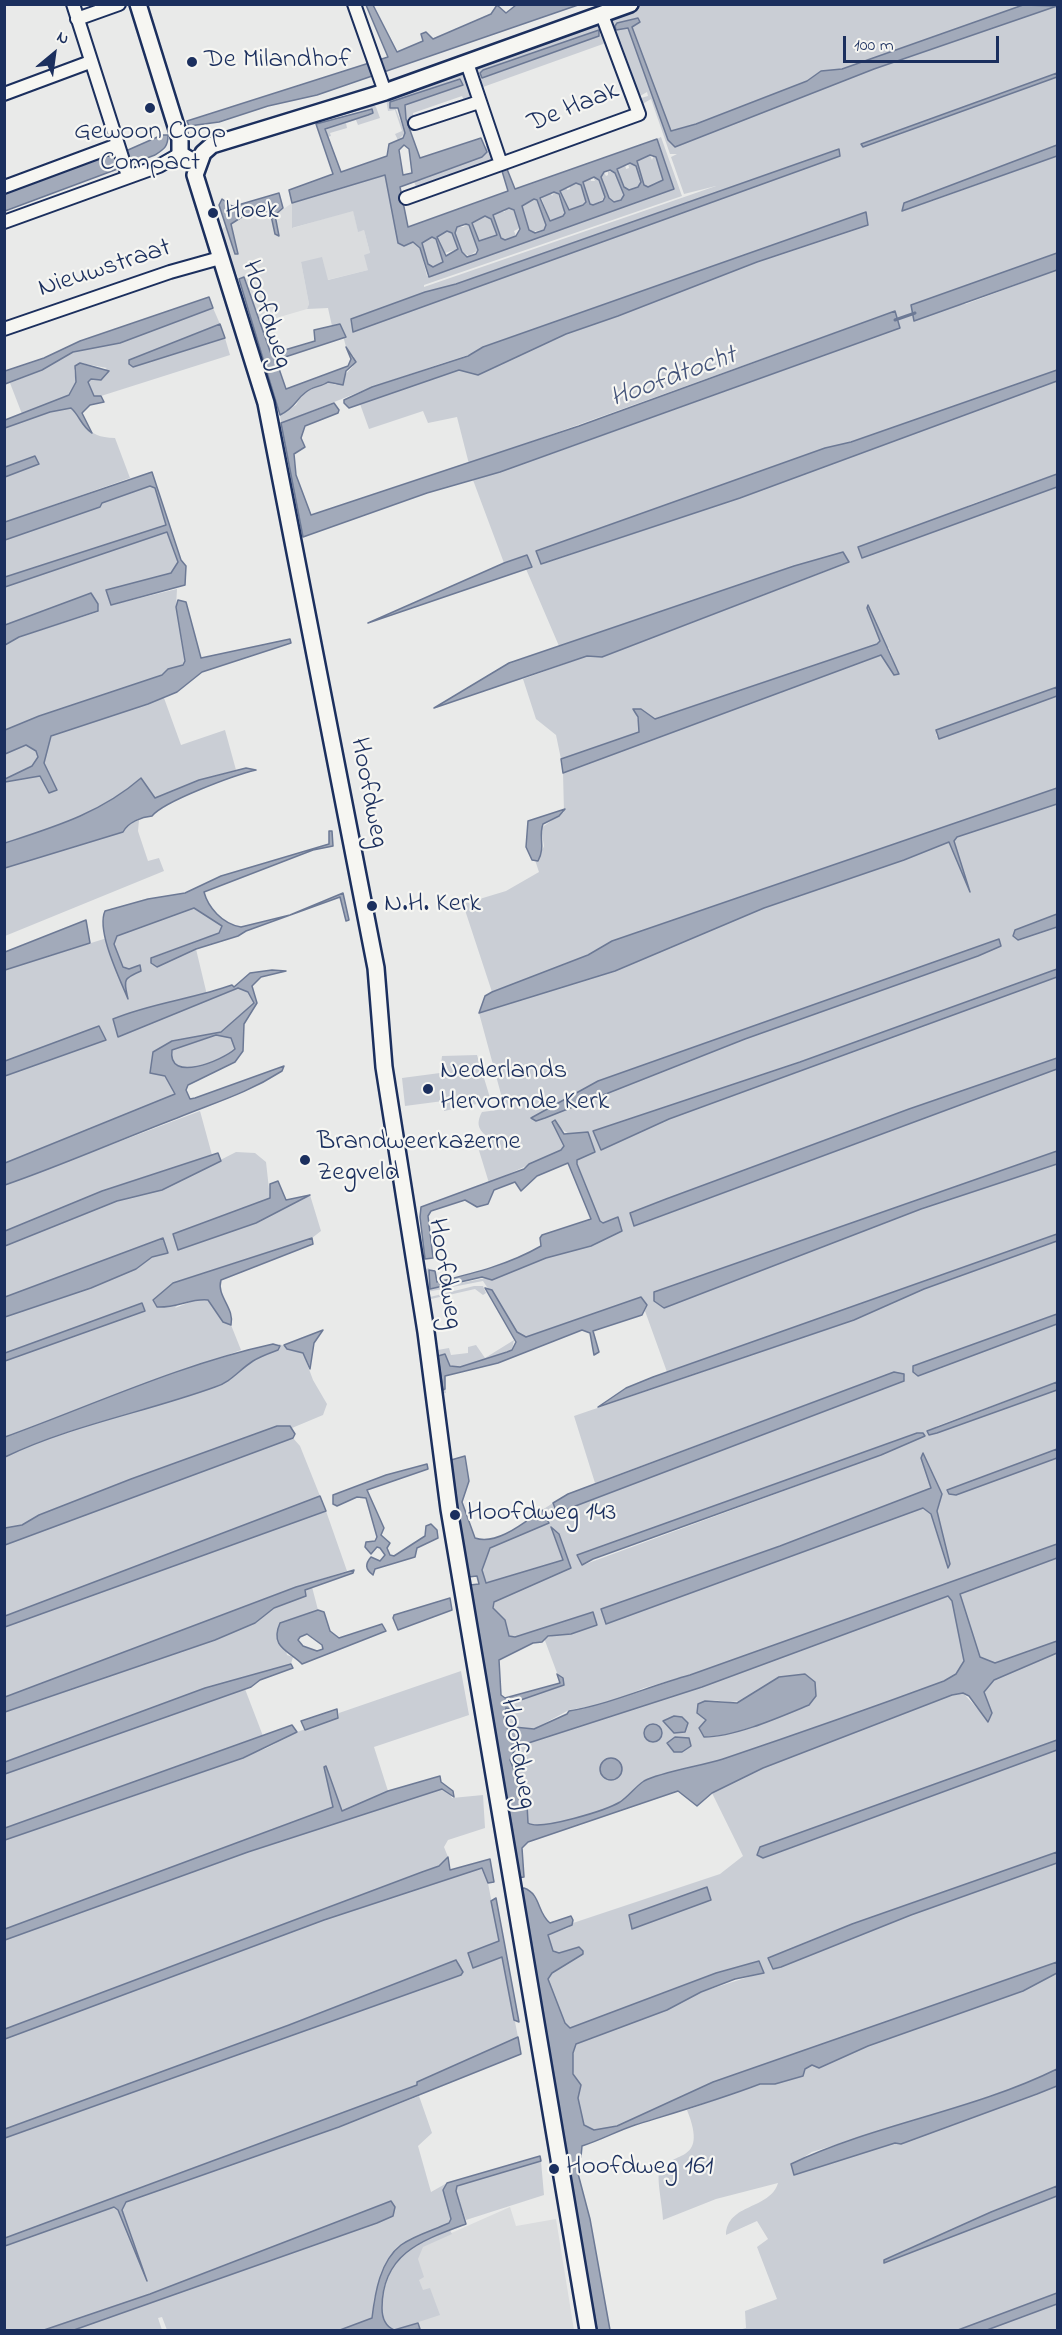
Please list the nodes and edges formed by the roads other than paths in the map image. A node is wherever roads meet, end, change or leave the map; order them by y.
1 (73, 4) edge
2 (119, 4) edge
3 (138, 4) edge
4 (354, 4) edge
5 (630, 4) edge
6 (602, 15) junction
7 (77, 19) junction
8 (90, 62) junction
9 (467, 63) junction
10 (385, 92) junction
11 (4, 94) edge
12 (479, 102) junction
13 (415, 123) dead end
14 (118, 147) junction
15 (180, 154) junction
16 (197, 164) junction
17 (501, 164) junction
18 (127, 175) junction
19 (4, 187) edge
20 (406, 198) dead end
21 (4, 222) edge
22 (220, 258) junction
23 (4, 329) edge
24 (588, 2331) edge

1 - 7 street
2 - 7 street
3 - 15 street
4 - 10 street
5 - 6 street
6 - 9 street
6 - 17 street, De Haak
7 - 8 street
8 - 11 street
8 - 14 street
9 - 10 street
9 - 12 street, De Haak
10 - 16 street
12 - 13 street
12 - 17 street, De Haak
14 - 18 street
14 - 19 street
15 - 16 street
15 - 18 street
16 - 22 street, Hoofdweg
17 - 20 street, De Haak
18 - 21 street
22 - 23 street, Nieuwstraat
22 - 24 street, Hoofdweg

